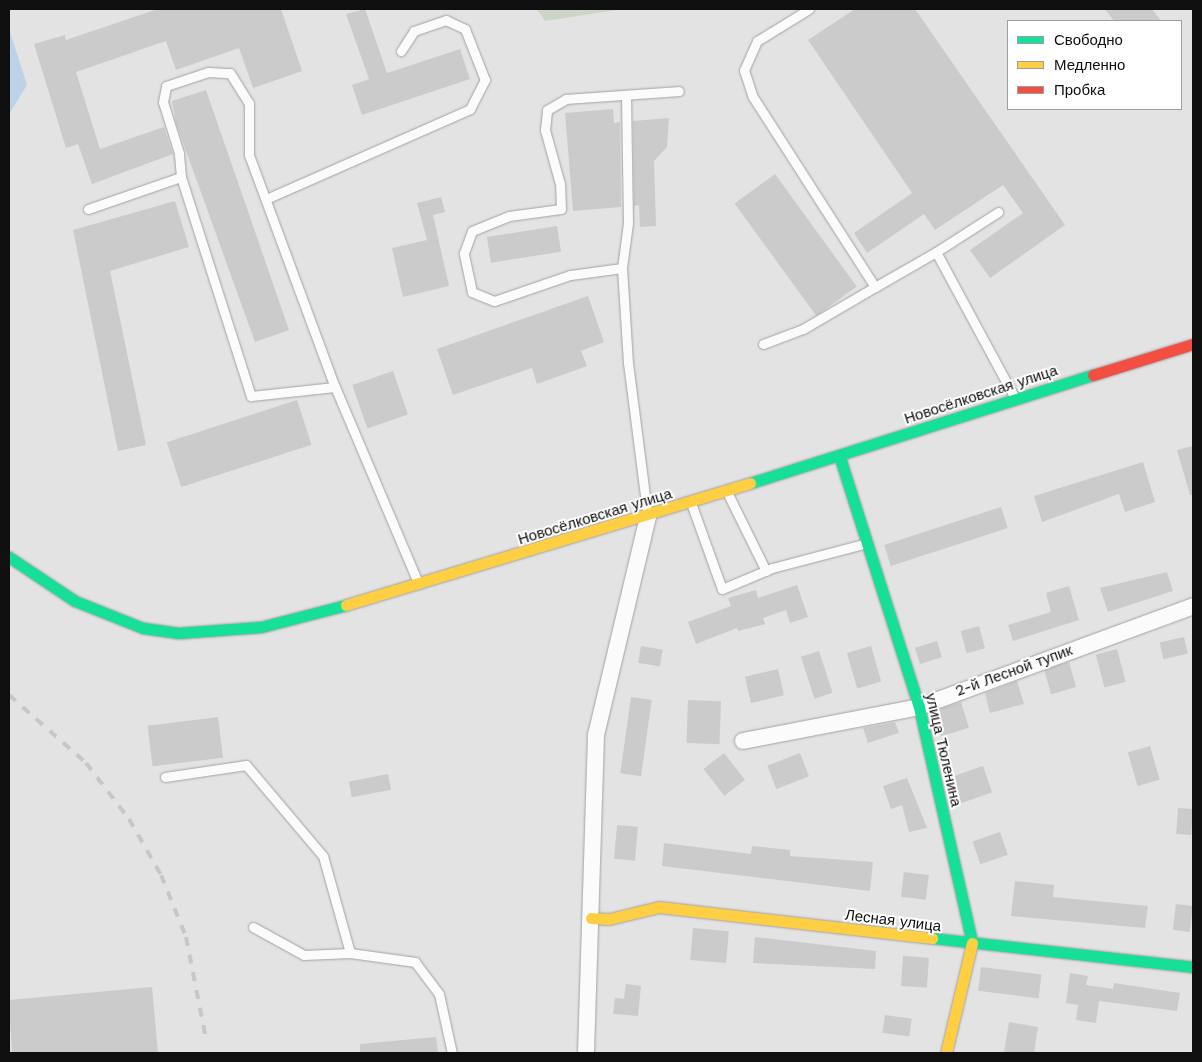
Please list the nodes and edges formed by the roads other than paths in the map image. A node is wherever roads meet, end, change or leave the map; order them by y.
1 (809, 9) edge
2 (401, 51) dead end
3 (679, 91) dead end
4 (626, 96) junction
5 (181, 177) junction
6 (266, 199) junction
7 (88, 209) dead end
8 (998, 212) dead end
9 (936, 252) junction
10 (622, 268) junction
11 (875, 287) junction
12 (763, 344) dead end
13 (1193, 344) edge
14 (335, 387) junction
15 (1015, 398) junction
16 (840, 458) junction
17 (727, 492) junction
18 (691, 503) junction
19 (648, 516) junction
20 (868, 543) junction
21 (9, 557) edge
22 (766, 571) junction
23 (419, 586) junction
24 (1193, 606) edge
25 (919, 706) junction
26 (743, 742) dead end
27 (165, 777) dead end
28 (591, 918) junction
29 (253, 927) dead end
30 (972, 945) junction
31 (350, 952) junction
32 (1193, 968) edge
33 (452, 1053) edge
34 (586, 1053) edge
35 (946, 1053) edge

1 - 11 lane
2 - 6 lane
3 - 4 lane
4 - 10 lane
4 - 10 lane
5 - 6 lane
5 - 7 lane
5 - 14 lane
6 - 14 lane
8 - 9 lane
9 - 11 lane
9 - 15 lane
10 - 19 lane
11 - 12 lane
13 - 15 main road, Новосёлковская улица
14 - 23 lane
15 - 16 main road, Новосёлковская улица
16 - 17 main road, Новосёлковская улица
16 - 20 main road, улица Тюленина
17 - 18 main road, Новосёлковская улица
17 - 22 lane
18 - 19 main road, Новосёлковская улица
18 - 22 lane
19 - 23 main road, Новосёлковская улица
19 - 28 street
20 - 22 lane
20 - 25 main road, улица Тюленина
21 - 23 main road, Новосёлковская улица
24 - 25 street, 2-й Лесной тупик
25 - 26 street, 2-й Лесной тупик
25 - 30 main road, улица Тюленина
27 - 31 lane
28 - 30 main road, Лесная улица
28 - 34 street
29 - 31 lane
30 - 32 main road, Лесная улица
30 - 35 main road, улица Тюленина
31 - 33 lane

